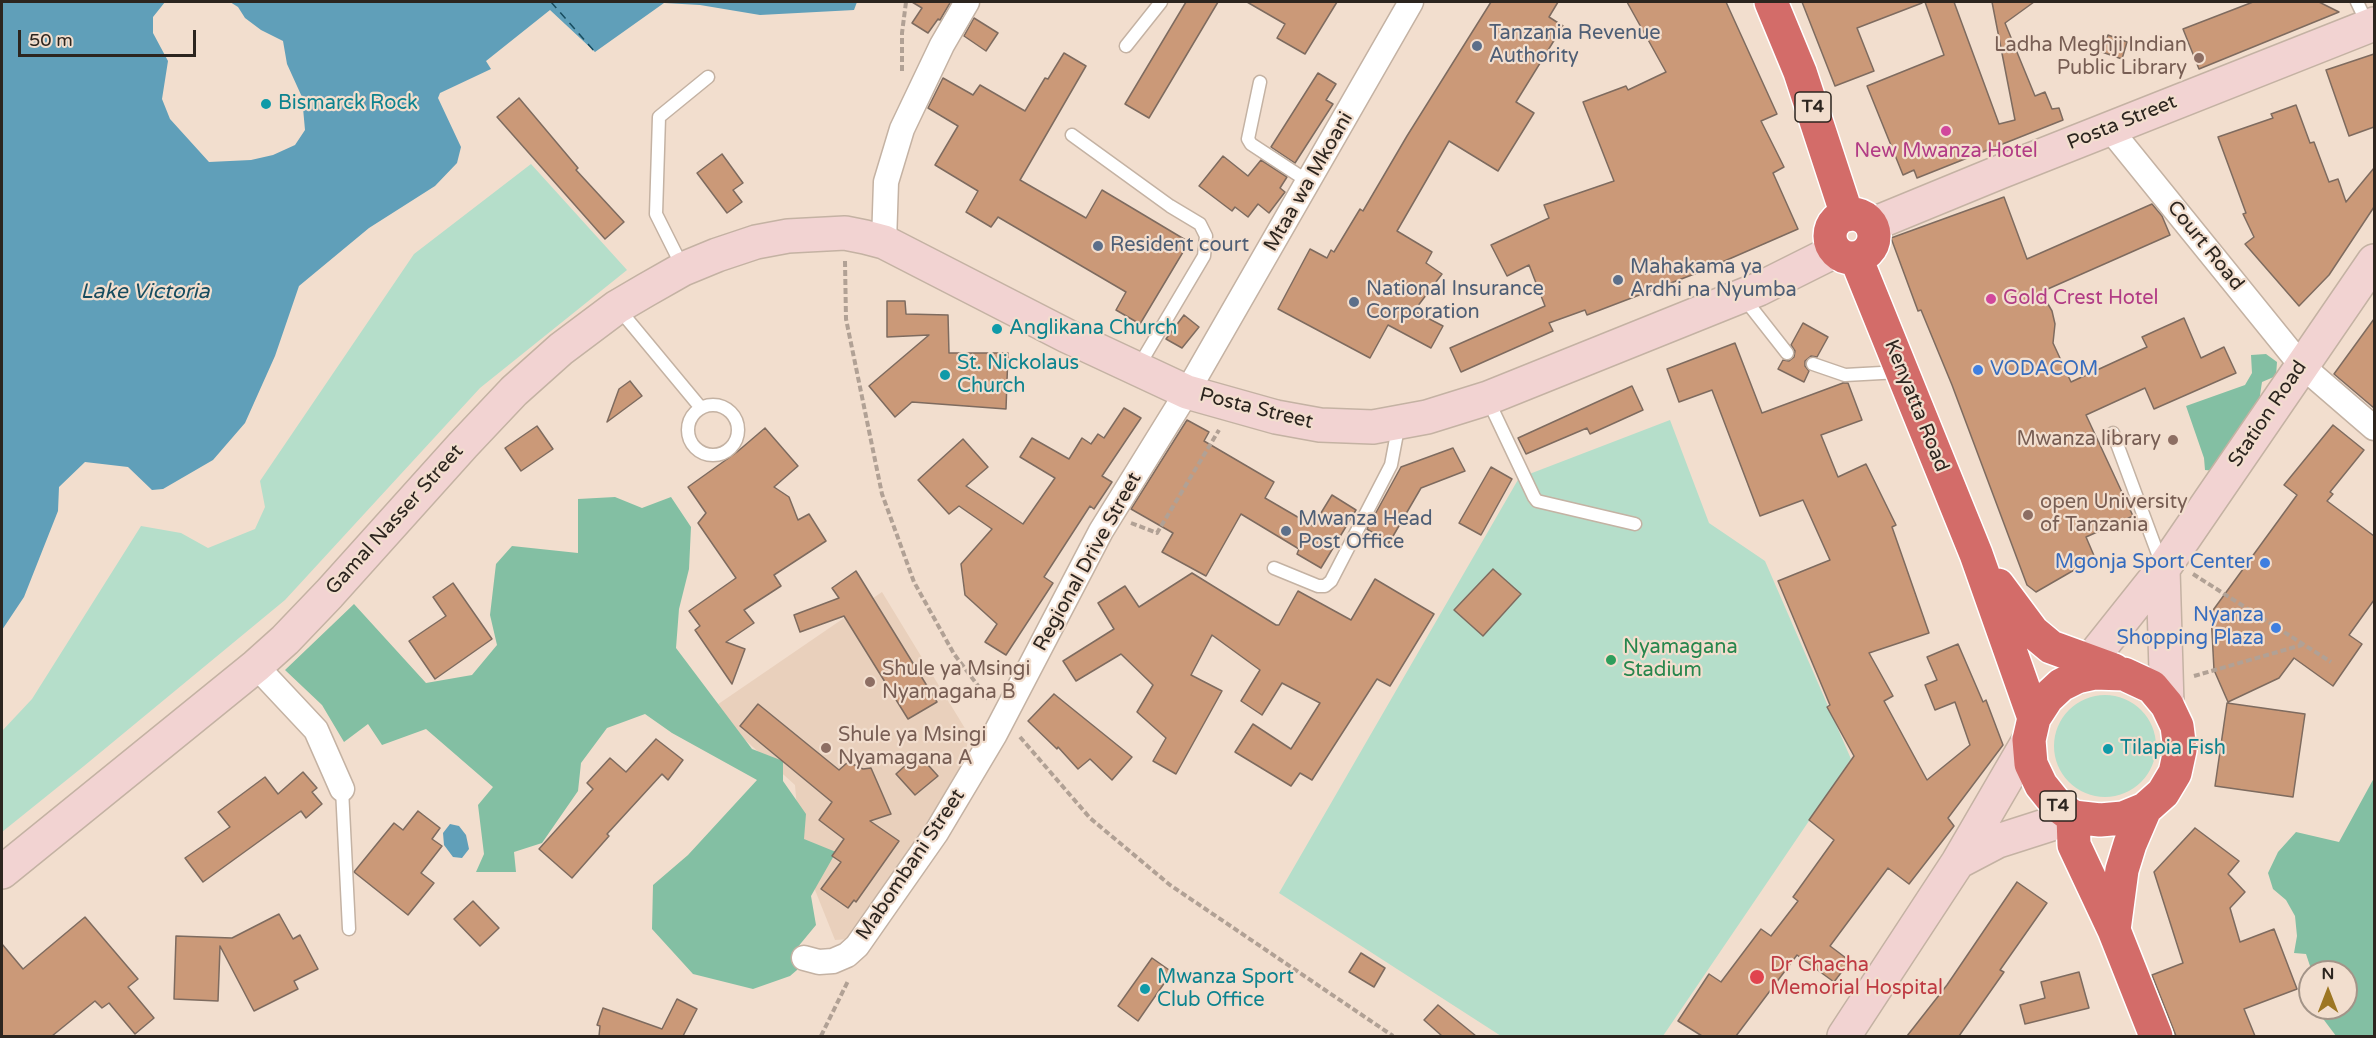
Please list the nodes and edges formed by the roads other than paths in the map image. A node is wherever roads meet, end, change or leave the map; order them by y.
1 (967, 2) edge
2 (1161, 2) edge
3 (1411, 2) edge
4 (1771, 2) edge
5 (2367, 17) edge
6 (1126, 46) dead end
7 (708, 77) dead end
8 (1260, 82) dead end
9 (2109, 128) junction
10 (1072, 135) dead end
11 (1309, 182) junction
12 (1859, 220) junction
13 (823, 233) joint
14 (884, 242) junction
15 (1846, 254) junction
16 (2374, 261) edge
17 (683, 269) junction
18 (1742, 296) junction
19 (617, 307) junction
20 (1787, 353) dead end
21 (1814, 364) dead end
22 (2301, 365) junction
23 (1136, 370) junction
24 (1902, 372) junction
25 (1187, 392) junction
26 (1488, 398) junction
27 (701, 408) junction
28 (1399, 422) junction
29 (2374, 428) edge
30 (2113, 433) dead end
31 (1635, 524) dead end
32 (1976, 554) junction
33 (2166, 564) junction
34 (1274, 568) dead end
35 (255, 666) junction
36 (2083, 669) junction
37 (2167, 694) junction
38 (2032, 729) junction
39 (995, 734) joint
40 (342, 789) joint
41 (2145, 809) junction
42 (2073, 817) junction
43 (1958, 862) junction
44 (2, 872) edge
45 (349, 928) dead end
46 (2114, 930) junction
47 (804, 958) dead end
48 (1844, 1036) edge
49 (2156, 1036) edge

1 - 14 street
2 - 6 lane
3 - 11 street, Mtaa wa Mkoani
4 - 12 highway, T4
5 - 9 main road, Posta Street
7 - 17 lane
8 - 11 lane
9 - 12 main road, Posta Street
9 - 22 street, Court Road
10 - 23 lane
11 - 25 street, Mtaa wa Mkoani
12 - 15 highway
13 - 14 main road, Posta Street
13 - 17 main road, Gamal Nasser Street
14 - 23 main road, Posta Street
15 - 18 main road, Posta Street
15 - 24 highway, Kenyatta Road / T4
16 - 22 main road, Station Road
17 - 19 main road, Gamal Nasser Street
18 - 20 lane
18 - 26 main road, Posta Street
19 - 27 lane
19 - 35 main road, Gamal Nasser Street
21 - 24 lane
22 - 29 street, Court Road
22 - 33 main road, Station Road
23 - 25 main road, Posta Street
24 - 32 highway, Kenyatta Road / T4
25 - 28 main road, Posta Street
25 - 39 street, Regional Drive Street
26 - 28 main road, Posta Street
26 - 31 lane
27 - 27 lane
28 - 34 lane
30 - 33 lane
32 - 36 highway, Kenyatta Road / T4
32 - 38 highway, Kenyatta Road / T4
33 - 36 main road, Station Road
33 - 37 main road
35 - 40 street
35 - 44 main road, Gamal Nasser Street
36 - 37 highway, T4
36 - 38 highway, T4
37 - 41 highway, T4
38 - 42 highway, T4
38 - 43 main road
39 - 47 street, Mabombani Street
40 - 45 lane
41 - 42 highway, T4
41 - 46 highway, T4
42 - 43 main road
42 - 46 highway, T4
43 - 48 main road
46 - 49 highway, T4

